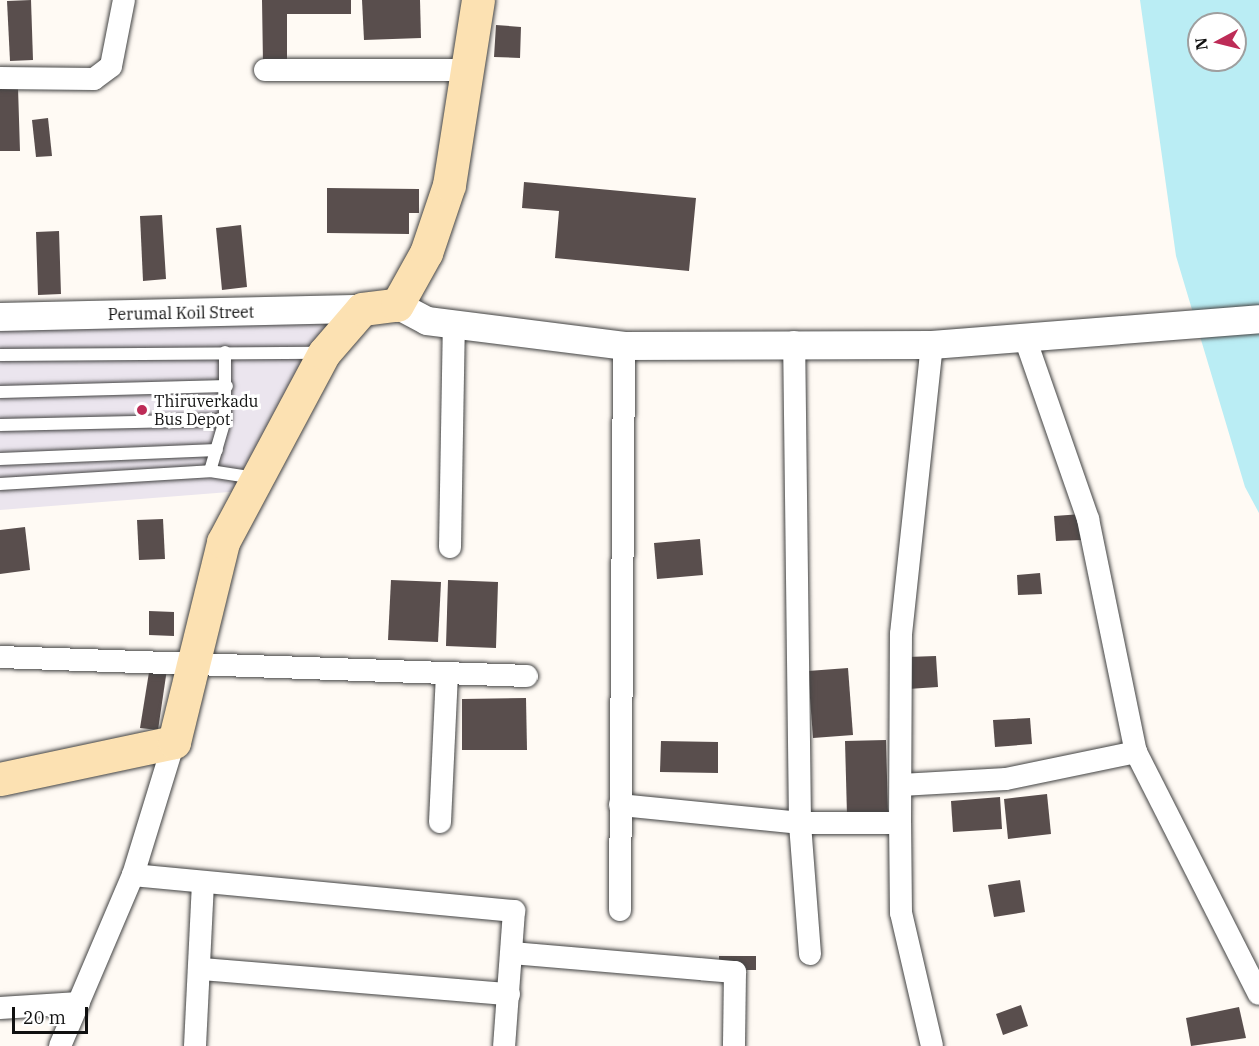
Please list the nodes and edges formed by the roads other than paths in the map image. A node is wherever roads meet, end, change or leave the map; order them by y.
1 (123, 0) edge
2 (478, 0) edge
3 (265, 70) dead end
4 (468, 70) junction
5 (0, 78) edge
6 (397, 305) junction
7 (362, 309) junction
8 (0, 317) edge
9 (1259, 319) edge
10 (454, 325) junction
11 (1025, 338) junction
12 (794, 342) junction
13 (932, 345) junction
14 (624, 346) junction
15 (225, 352) junction
16 (324, 353) junction
17 (0, 355) edge
18 (226, 386) junction
19 (0, 392) edge
20 (225, 420) junction
21 (0, 425) edge
22 (217, 450) junction
23 (0, 459) edge
24 (210, 471) junction
25 (256, 478) junction
26 (0, 484) edge
27 (450, 548) dead end
28 (0, 657) edge
29 (191, 664) junction
30 (447, 673) junction
31 (527, 675) dead end
32 (174, 742) junction
33 (1136, 752) junction
34 (0, 779) edge
35 (901, 785) junction
36 (620, 805) junction
37 (440, 822) dead end
38 (900, 822) junction
39 (800, 823) junction
40 (133, 875) junction
41 (203, 885) junction
42 (620, 910) dead end
43 (512, 953) junction
44 (810, 954) dead end
45 (202, 969) junction
46 (509, 994) junction
47 (1259, 994) edge
48 (79, 1003) junction
49 (0, 1008) edge
50 (60, 1046) edge
51 (195, 1046) edge
52 (507, 1046) edge
53 (734, 1046) edge
54 (932, 1046) edge

1 - 5 street
2 - 4 main road
3 - 4 street
4 - 6 main road
6 - 7 main road
6 - 10 street
7 - 8 street, Perumal Koil Street
7 - 16 main road
9 - 11 street
10 - 14 street
10 - 27 street
11 - 13 street
11 - 33 street
12 - 13 street
12 - 14 street
12 - 39 street
13 - 35 street
14 - 36 street
15 - 16 lane
15 - 17 lane
15 - 18 lane
16 - 25 main road
18 - 19 lane
18 - 20 lane
20 - 21 lane
20 - 22 lane
22 - 23 lane
22 - 24 lane
24 - 25 lane
24 - 26 lane
25 - 29 main road
28 - 29 street
29 - 30 street
29 - 32 main road
30 - 31 street
30 - 37 street
32 - 34 main road
32 - 40 street
33 - 35 street
33 - 47 street
35 - 38 street
36 - 39 street
36 - 42 street
38 - 39 street
38 - 54 street
39 - 44 street
40 - 41 street
40 - 48 street
41 - 43 street
41 - 45 street
43 - 46 street
43 - 53 street
45 - 46 street
45 - 51 street
46 - 52 street
48 - 49 street
48 - 50 street

